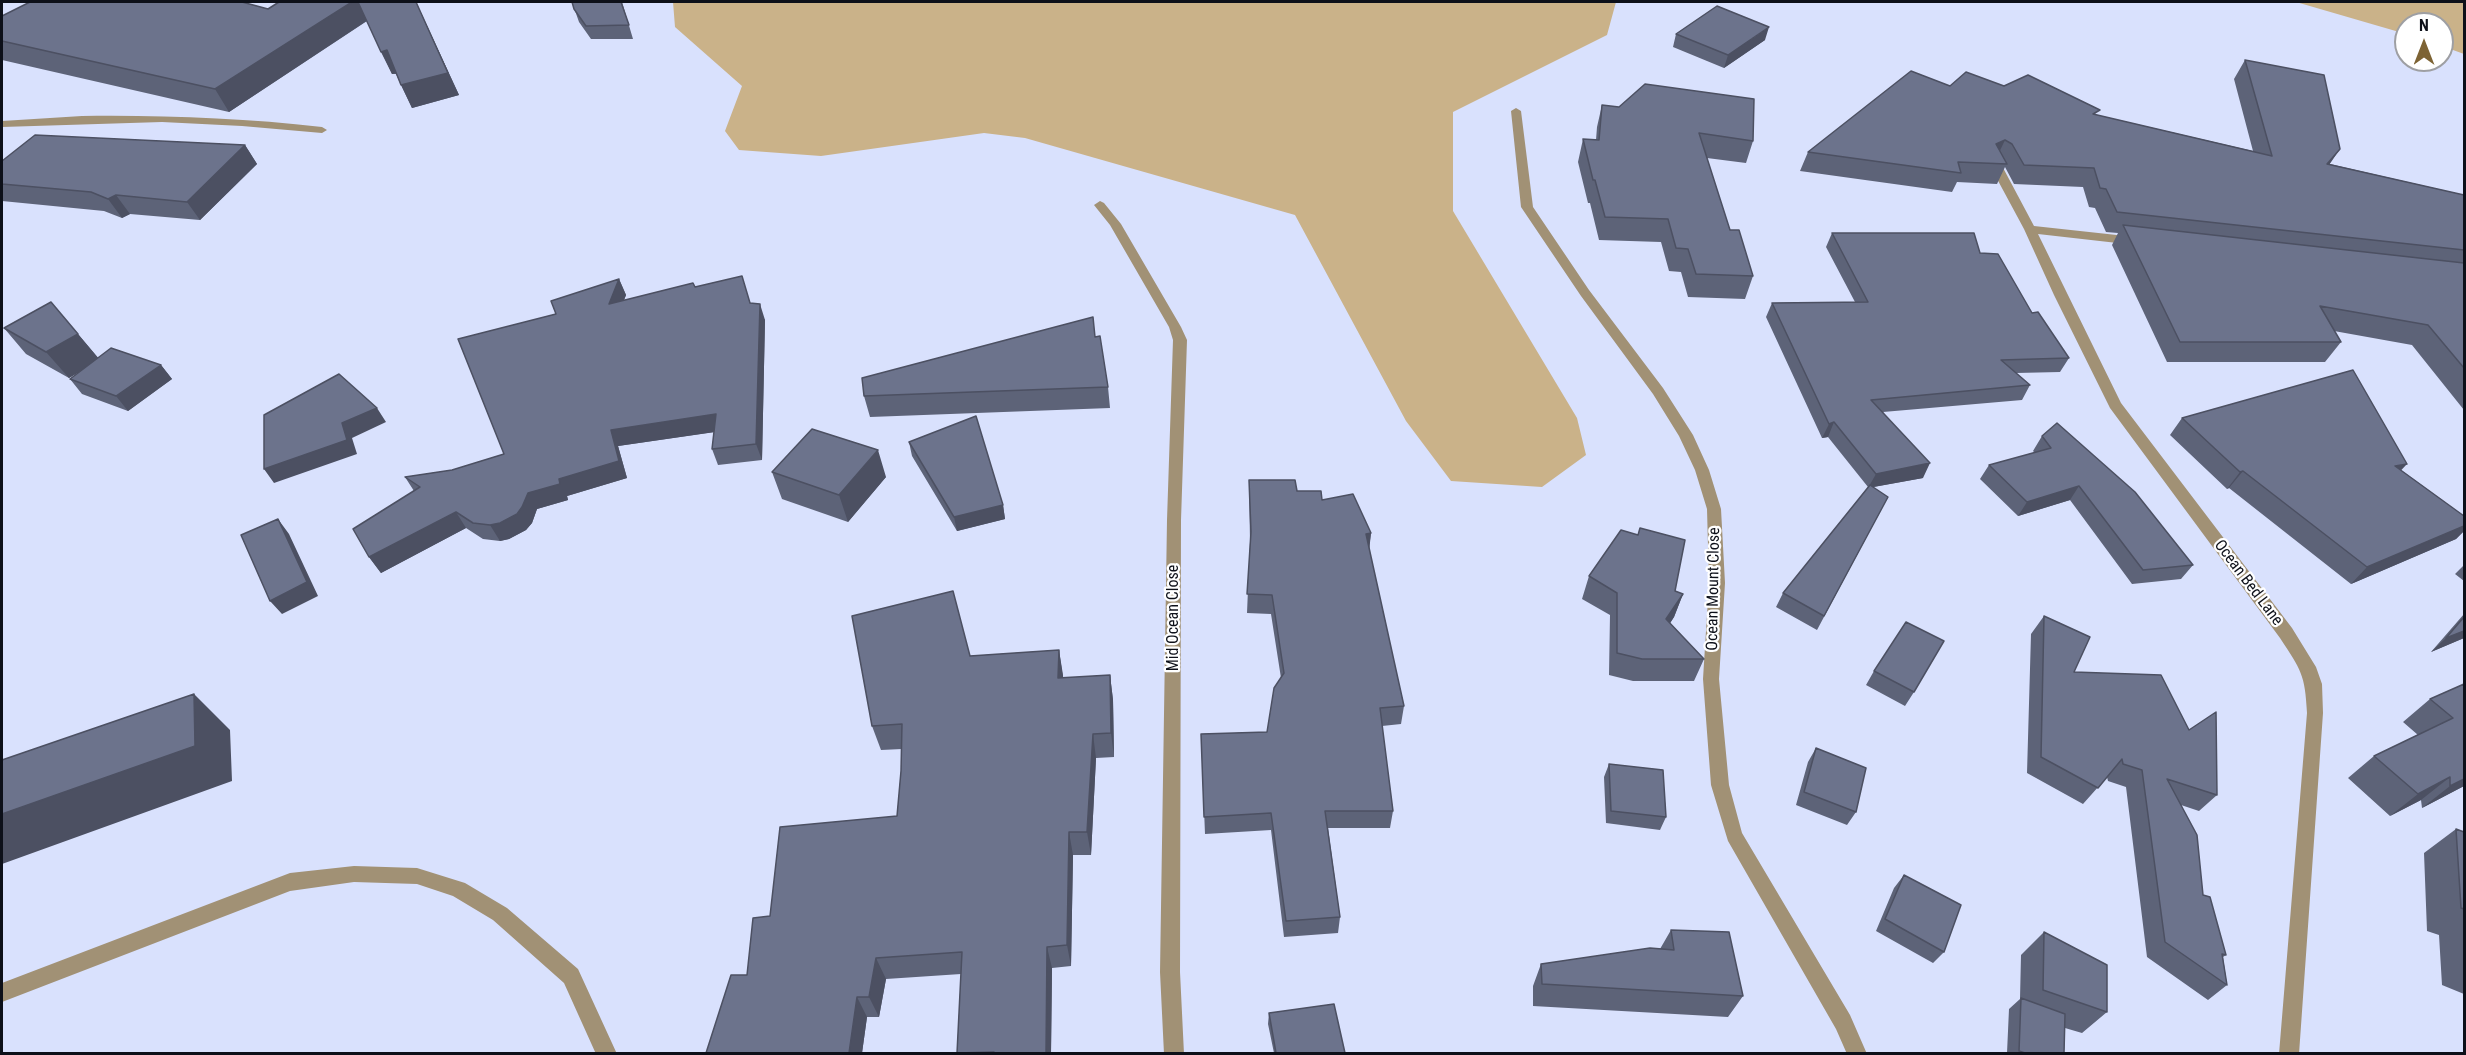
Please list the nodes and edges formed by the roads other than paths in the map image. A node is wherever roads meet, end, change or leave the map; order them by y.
1 (1516, 111) dead end
2 (2, 124) edge
3 (322, 130) dead end
4 (1995, 164) edge
5 (1100, 205) dead end
6 (2030, 229) junction
7 (2146, 242) edge
8 (2, 993) edge
9 (607, 1053) edge
10 (1174, 1053) edge
11 (1857, 1053) edge
12 (2289, 1053) edge

1 - 11 street, Ocean Mount Close
2 - 3 street
4 - 6 street, Ocean Bed Lane
5 - 10 street, Mid Ocean Close
6 - 7 street
6 - 12 street, Ocean Bed Lane
8 - 9 street

